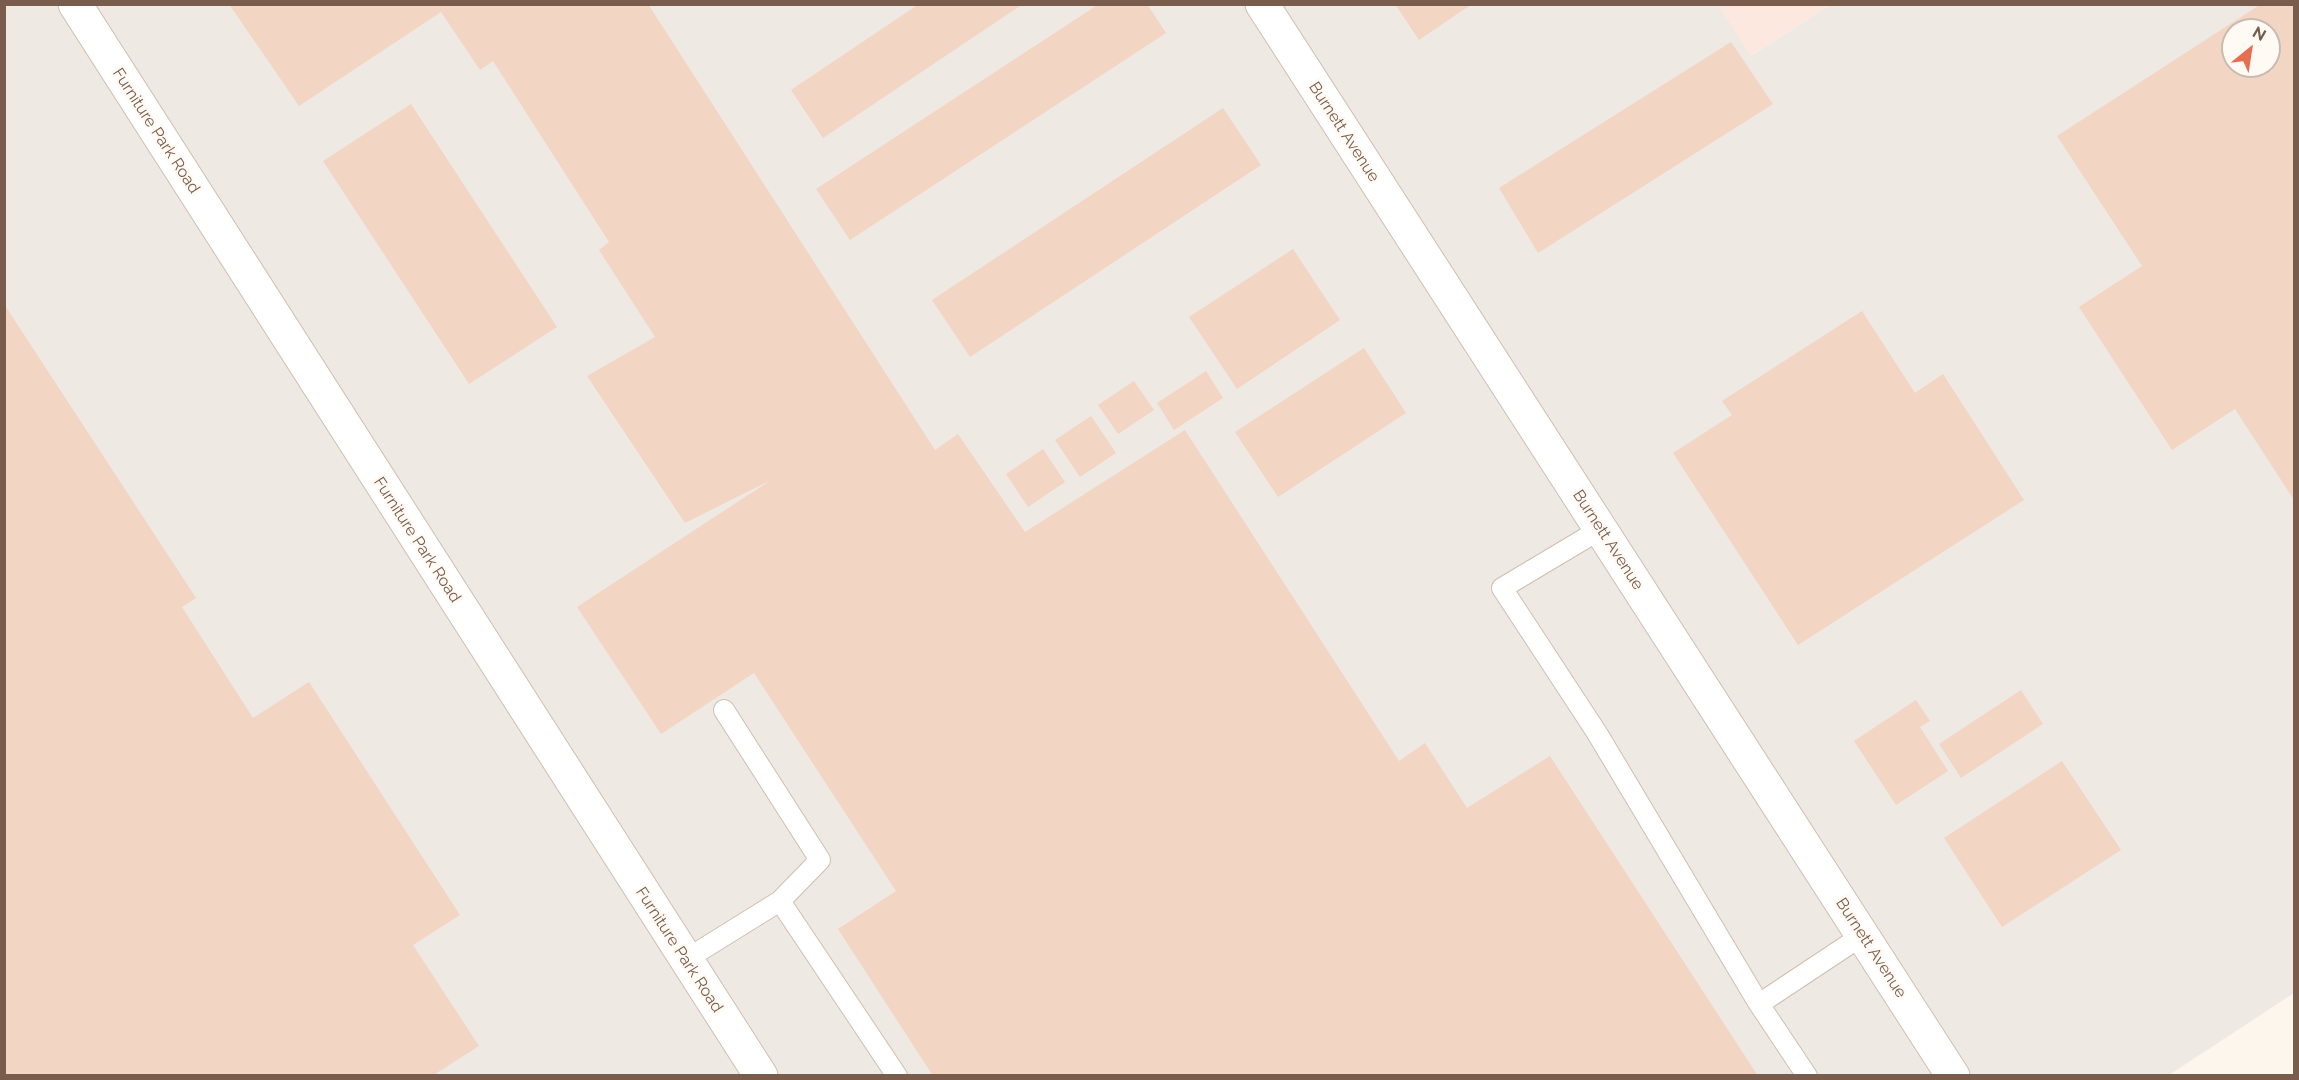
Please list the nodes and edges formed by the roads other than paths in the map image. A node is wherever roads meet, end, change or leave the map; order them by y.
1 (75, 4) edge
2 (1262, 4) edge
3 (1601, 529) junction
4 (724, 710) dead end
5 (780, 901) junction
6 (1863, 935) junction
7 (685, 960) junction
8 (1759, 1004) junction
9 (761, 1076) edge
10 (897, 1076) edge
11 (1807, 1076) edge
12 (1953, 1076) edge

1 - 7 street, Furniture Park Road
2 - 3 street, Burnett Avenue
3 - 6 street, Burnett Avenue
3 - 8 lane
4 - 5 lane
5 - 7 lane
5 - 10 lane
6 - 8 lane
6 - 12 street, Burnett Avenue
7 - 9 street, Furniture Park Road
8 - 11 lane

